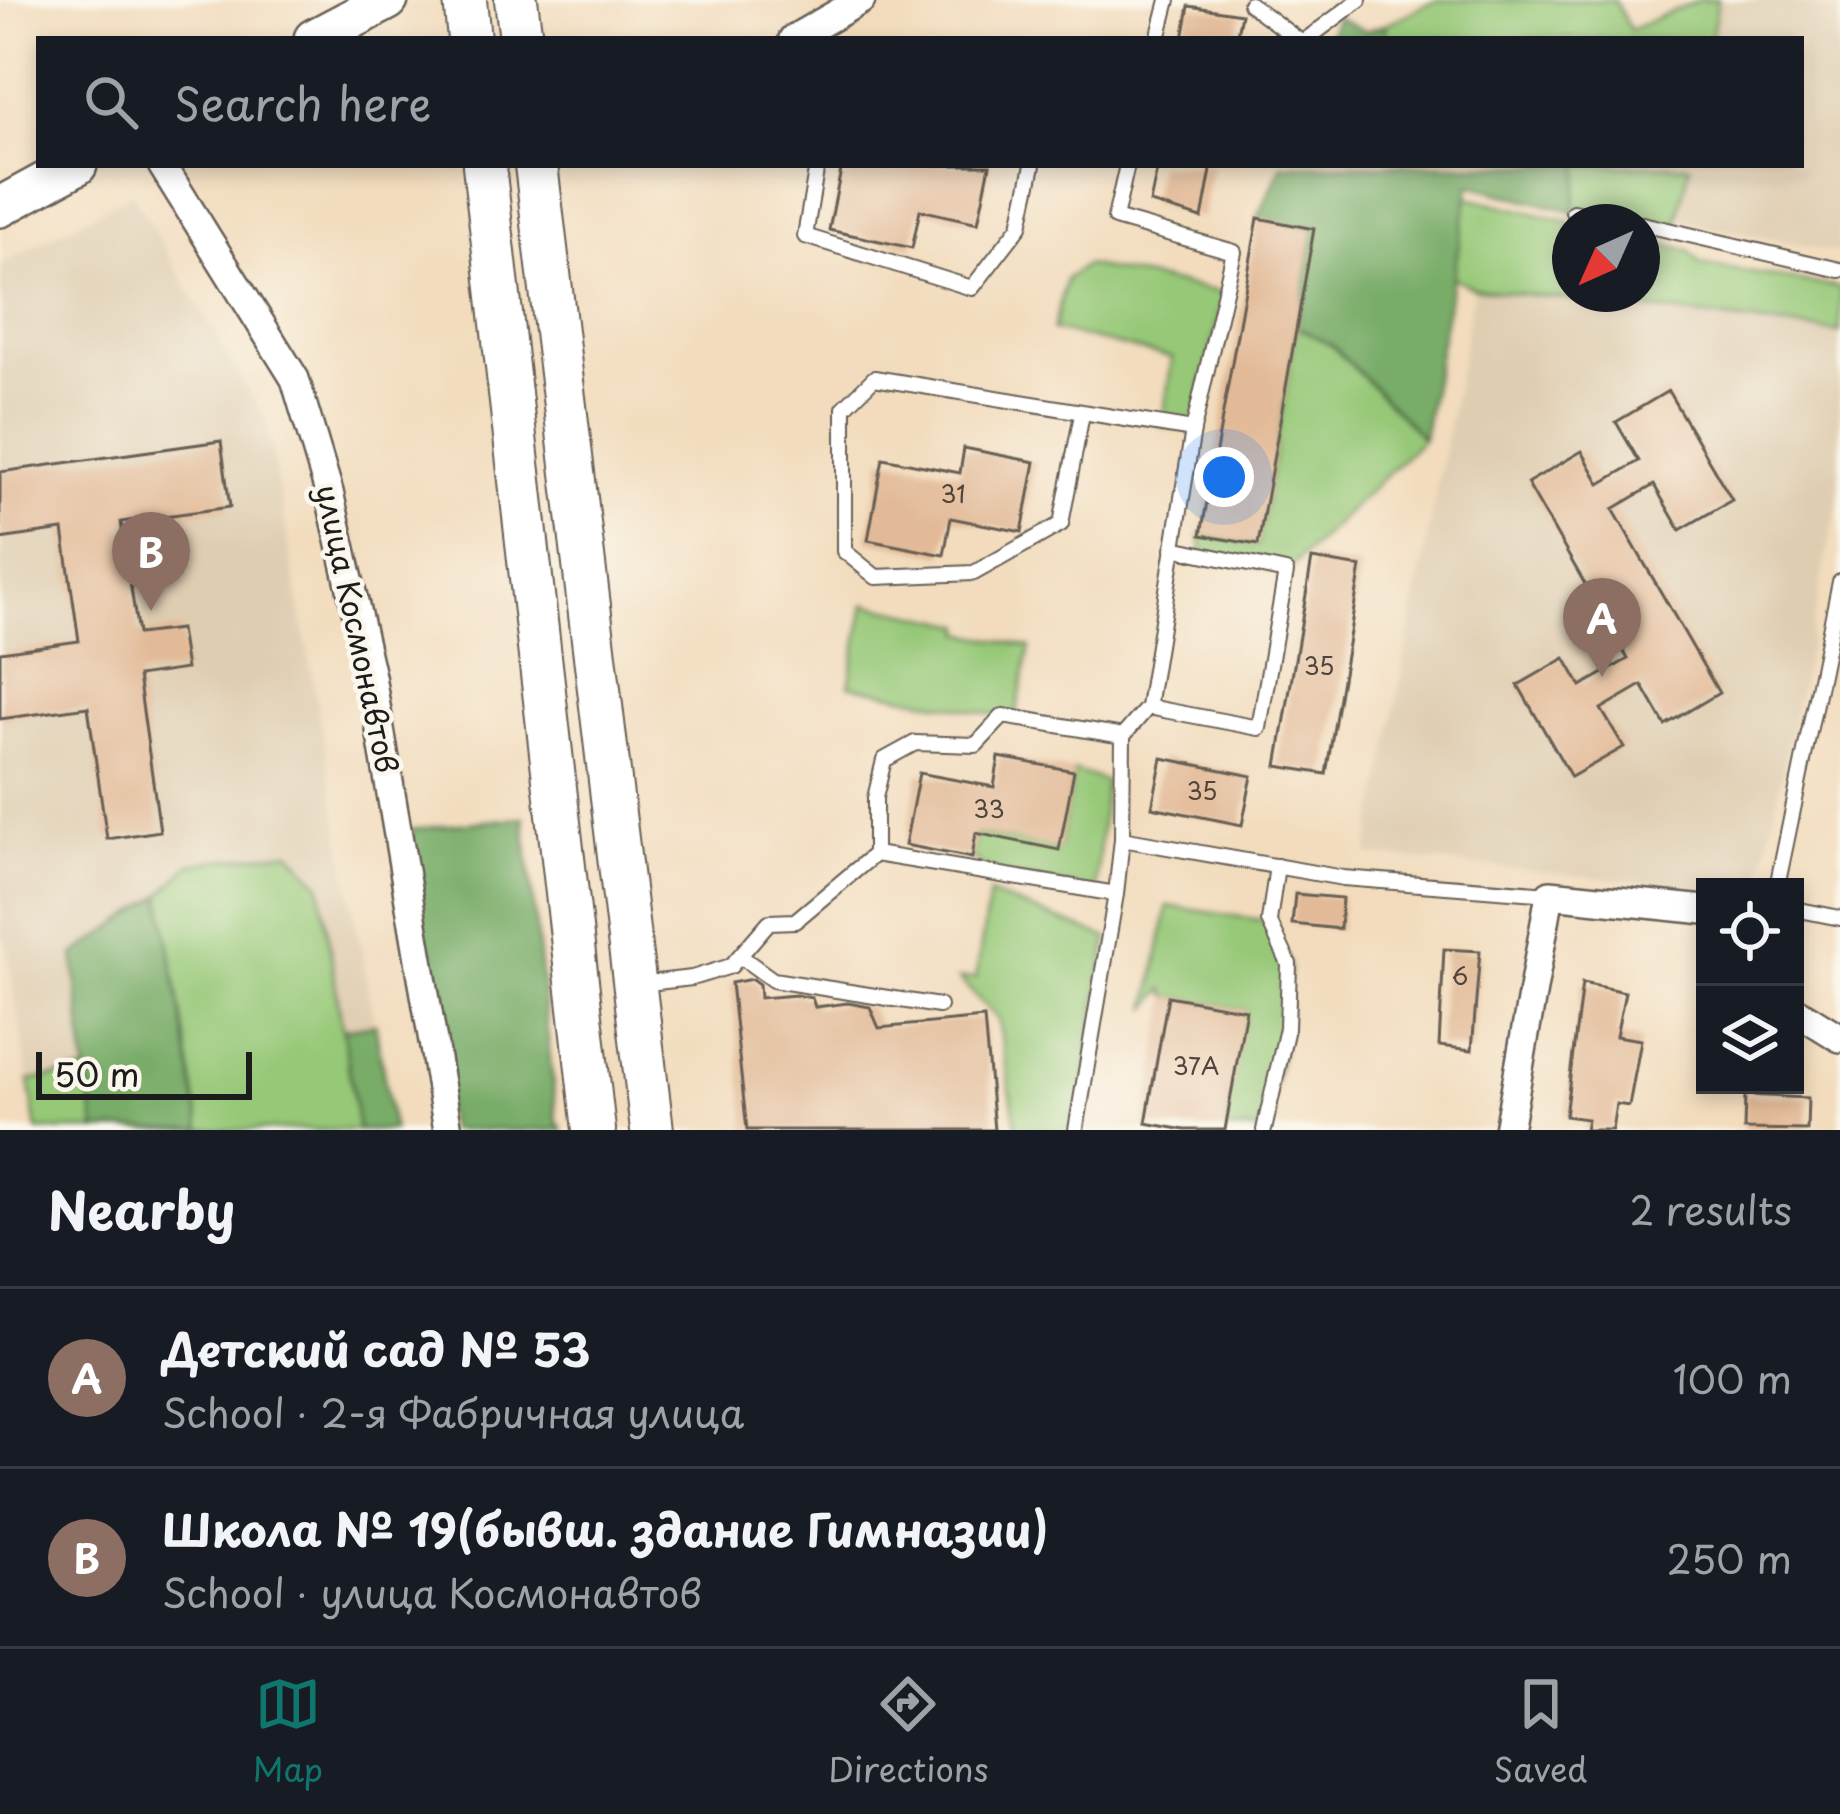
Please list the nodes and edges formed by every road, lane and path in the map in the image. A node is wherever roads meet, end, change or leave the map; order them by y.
1 (388, 0) edge
2 (465, 0) edge
3 (516, 0) edge
4 (861, 0) edge
5 (1168, 0) edge
6 (1359, 0) edge
7 (1250, 4) dead end
8 (320, 36) edge
9 (469, 36) edge
10 (521, 36) edge
11 (798, 36) edge
12 (1159, 36) edge
13 (1293, 36) edge
14 (1310, 36) edge
15 (72, 168) edge
16 (164, 168) edge
17 (484, 168) edge
18 (536, 168) edge
19 (816, 168) edge
20 (1032, 168) edge
21 (1126, 168) edge
22 (0, 207) edge
23 (1660, 228) edge
24 (1840, 270) edge
25 (1082, 413) junction
26 (1192, 430) junction
27 (1173, 548) junction
28 (1840, 582) edge
29 (1148, 707) junction
30 (1123, 736) junction
31 (1122, 839) junction
32 (875, 854) junction
33 (1277, 866) junction
34 (1779, 878) edge
35 (1116, 894) junction
36 (1550, 894) junction
37 (1696, 909) edge
38 (1804, 911) edge
39 (1840, 918) edge
40 (740, 956) junction
41 (634, 985) junction
42 (939, 1006) dead end
43 (1804, 1016) edge
44 (1840, 1038) edge
45 (448, 1130) edge
46 (594, 1130) edge
47 (652, 1130) edge
48 (1076, 1130) edge
49 (1264, 1130) edge
50 (1508, 1130) edge

1 - 8 main road
2 - 9 main road
3 - 10 main road
4 - 11 street
5 - 12 lane
6 - 14 lane
7 - 13 lane
15 - 22 main road
16 - 45 street, улица Космонавтов
17 - 46 main road
18 - 41 main road
19 - 20 lane
21 - 26 lane
23 - 24 lane
25 - 25 lane
25 - 26 lane
26 - 27 lane
27 - 29 lane
27 - 29 lane
28 - 34 lane
29 - 30 lane
30 - 31 lane
30 - 32 lane
31 - 33 lane
31 - 35 lane
32 - 35 lane
32 - 40 lane
33 - 36 lane
33 - 49 lane
35 - 48 lane
36 - 37 street
36 - 50 street
38 - 39 lane
40 - 41 lane
40 - 42 lane
41 - 47 main road
43 - 44 street

